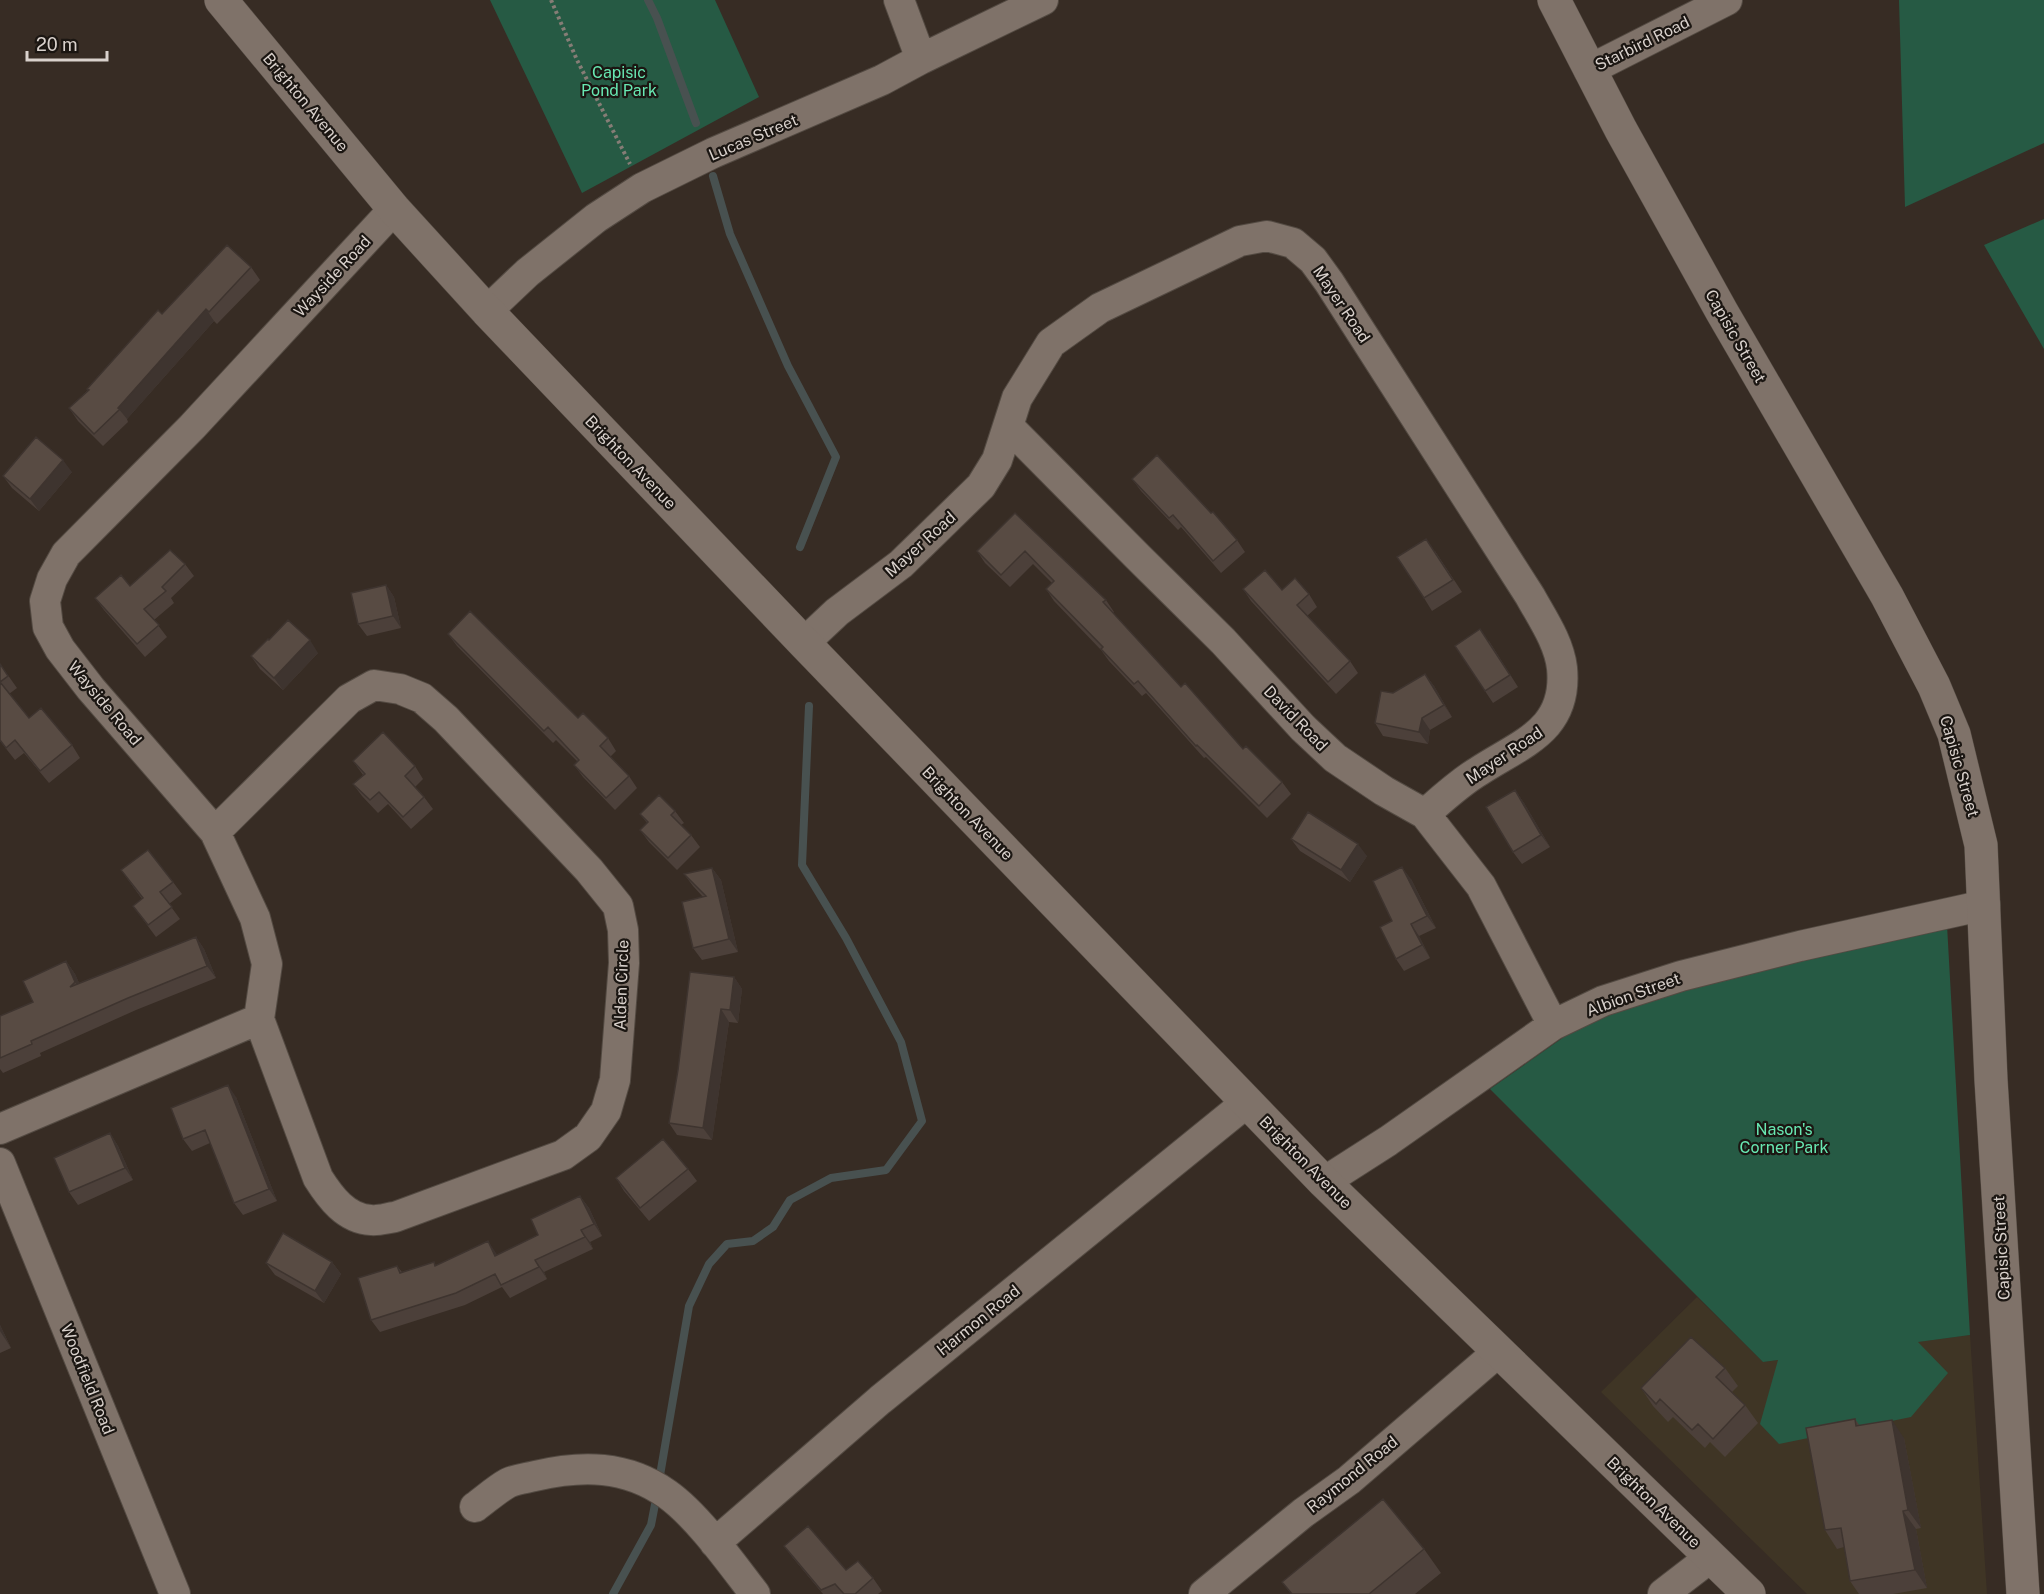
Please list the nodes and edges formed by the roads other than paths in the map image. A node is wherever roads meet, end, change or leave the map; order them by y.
1 (221, 0) edge
2 (899, 0) edge
3 (1043, 0) edge
4 (1554, 0) edge
5 (1727, 0) edge
6 (921, 59) junction
7 (1589, 70) junction
8 (394, 209) junction
9 (487, 311) junction
10 (1008, 426) junction
11 (804, 643) junction
12 (1425, 814) junction
13 (215, 832) junction
14 (1984, 905) junction
15 (259, 1019) junction
16 (1553, 1024) junction
17 (1246, 1102) junction
18 (0, 1129) edge
19 (0, 1163) edge
20 (1324, 1182) junction
21 (1498, 1352) junction
22 (475, 1507) dead end
23 (715, 1543) junction
24 (1712, 1557) junction
25 (175, 1594) edge
26 (755, 1594) edge
27 (1204, 1594) edge
28 (1663, 1594) edge
29 (1749, 1594) edge
30 (2023, 1594) edge

1 - 8 main road, Brighton Avenue
2 - 6 street
3 - 6 street, Lucas Street
4 - 7 main road, Capisic Street
5 - 7 street, Starbird Road
6 - 9 street, Lucas Street
7 - 14 main road, Capisic Street
8 - 9 main road, Brighton Avenue
8 - 13 street, Wayside Road
9 - 11 main road, Brighton Avenue
10 - 11 street, Mayer Road
10 - 12 street, David Road
10 - 12 street, Mayer Road
11 - 17 main road, Brighton Avenue
12 - 16 street, David Road
13 - 15 street, Wayside Road
13 - 15 street, Alden Circle
14 - 16 street, Albion Street
14 - 30 main road, Capisic Street
15 - 18 street
16 - 20 street, Albion Street
17 - 20 main road, Brighton Avenue
17 - 23 street, Harmon Road
19 - 25 street, Woodfield Road
20 - 21 main road, Brighton Avenue
21 - 24 main road, Brighton Avenue
21 - 27 street, Raymond Road
22 - 23 street
23 - 26 street
24 - 28 street
24 - 29 main road, Brighton Avenue

